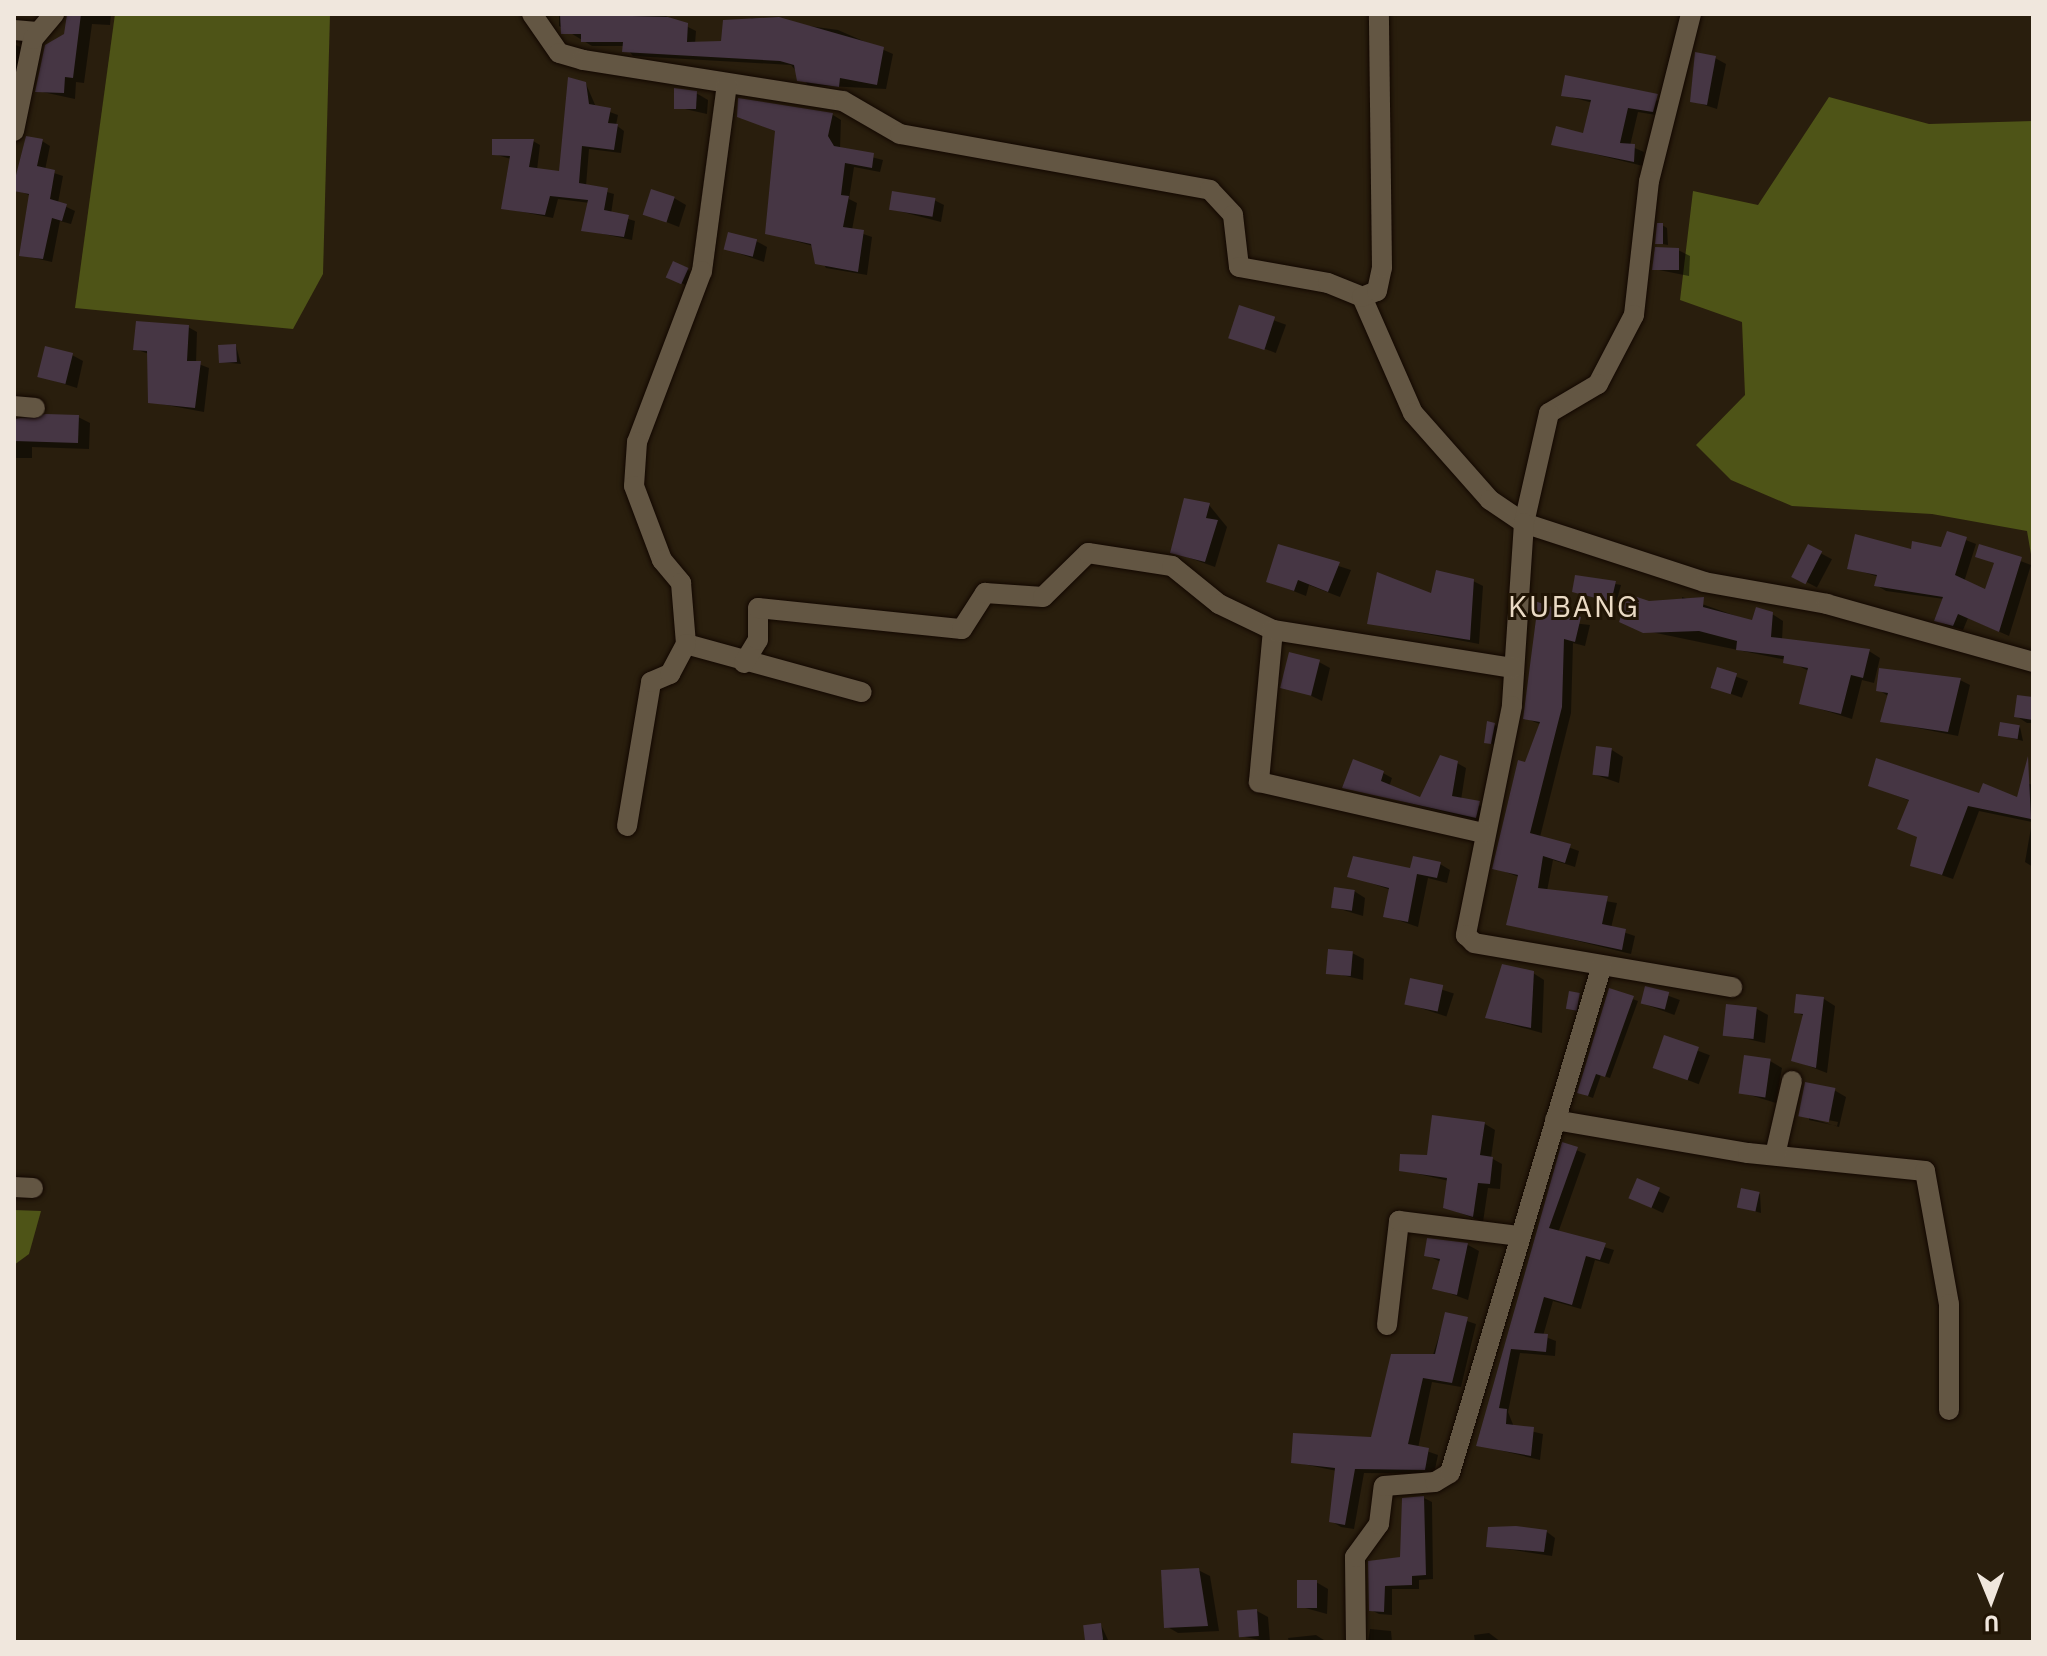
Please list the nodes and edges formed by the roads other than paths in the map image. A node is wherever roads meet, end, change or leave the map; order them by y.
1 (54, 14) edge
2 (532, 14) edge
3 (1379, 14) edge
4 (1691, 14) edge
5 (14, 30) edge
6 (37, 32) junction
7 (727, 84) junction
8 (14, 131) edge
9 (1362, 297) junction
10 (14, 406) edge
11 (35, 408) dead end
12 (1524, 523) junction
13 (1273, 630) junction
14 (686, 644) junction
15 (2033, 662) edge
16 (744, 663) junction
17 (1513, 668) junction
18 (862, 692) dead end
19 (627, 826) dead end
20 (1483, 833) junction
21 (1602, 965) junction
22 (1732, 987) dead end
23 (1792, 1081) dead end
24 (1555, 1120) junction
25 (1775, 1155) junction
26 (1520, 1236) junction
27 (1387, 1325) dead end
28 (1949, 1410) dead end
29 (1356, 1642) edge

1 - 6 street
2 - 7 street
3 - 9 street
4 - 12 street
5 - 6 street
6 - 8 street
7 - 9 street
7 - 14 street
9 - 12 street
10 - 11 street
12 - 15 street
12 - 17 street
13 - 16 street
13 - 17 street
13 - 20 street
14 - 16 street
14 - 19 street
16 - 18 street
17 - 20 street
20 - 21 street
21 - 22 street
21 - 24 street
23 - 25 street
24 - 25 street
24 - 26 street
25 - 28 street
26 - 27 street
26 - 29 street

